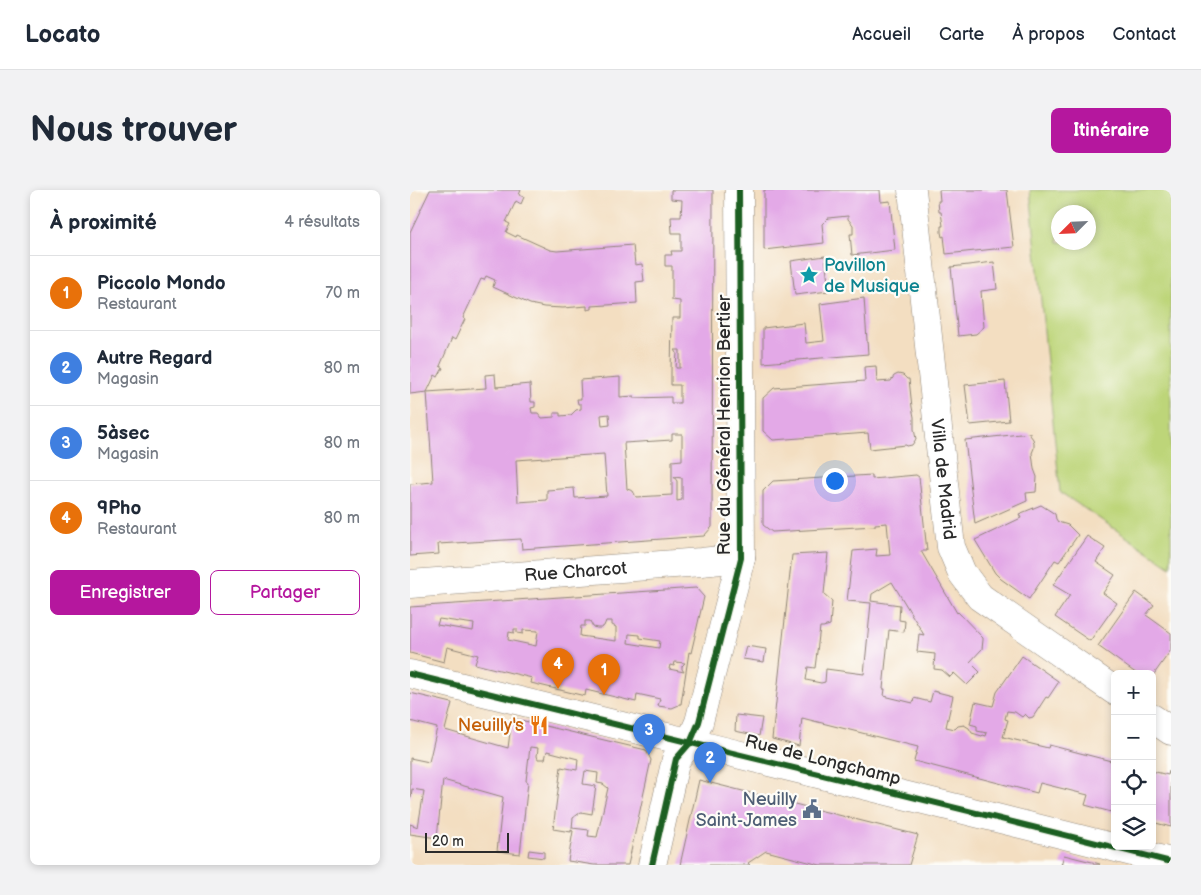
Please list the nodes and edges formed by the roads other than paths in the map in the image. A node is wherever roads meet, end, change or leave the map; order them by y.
1 (739, 190) edge
2 (912, 190) edge
3 (740, 558) junction
4 (410, 584) edge
5 (410, 674) edge
6 (1111, 688) edge
7 (1156, 721) edge
8 (1171, 731) edge
9 (690, 744) junction
10 (1171, 862) edge
11 (652, 865) edge

1 - 3 street, Rue du Général Henrion Bertier
2 - 6 street, Villa de Madrid
3 - 4 street, Rue Charcot
3 - 9 street, Rue du Général Henrion Bertier
5 - 9 street, Rue de Longchamp
7 - 8 street
9 - 10 street, Rue de Longchamp
9 - 11 street, Rue du Général Henrion Bertier

